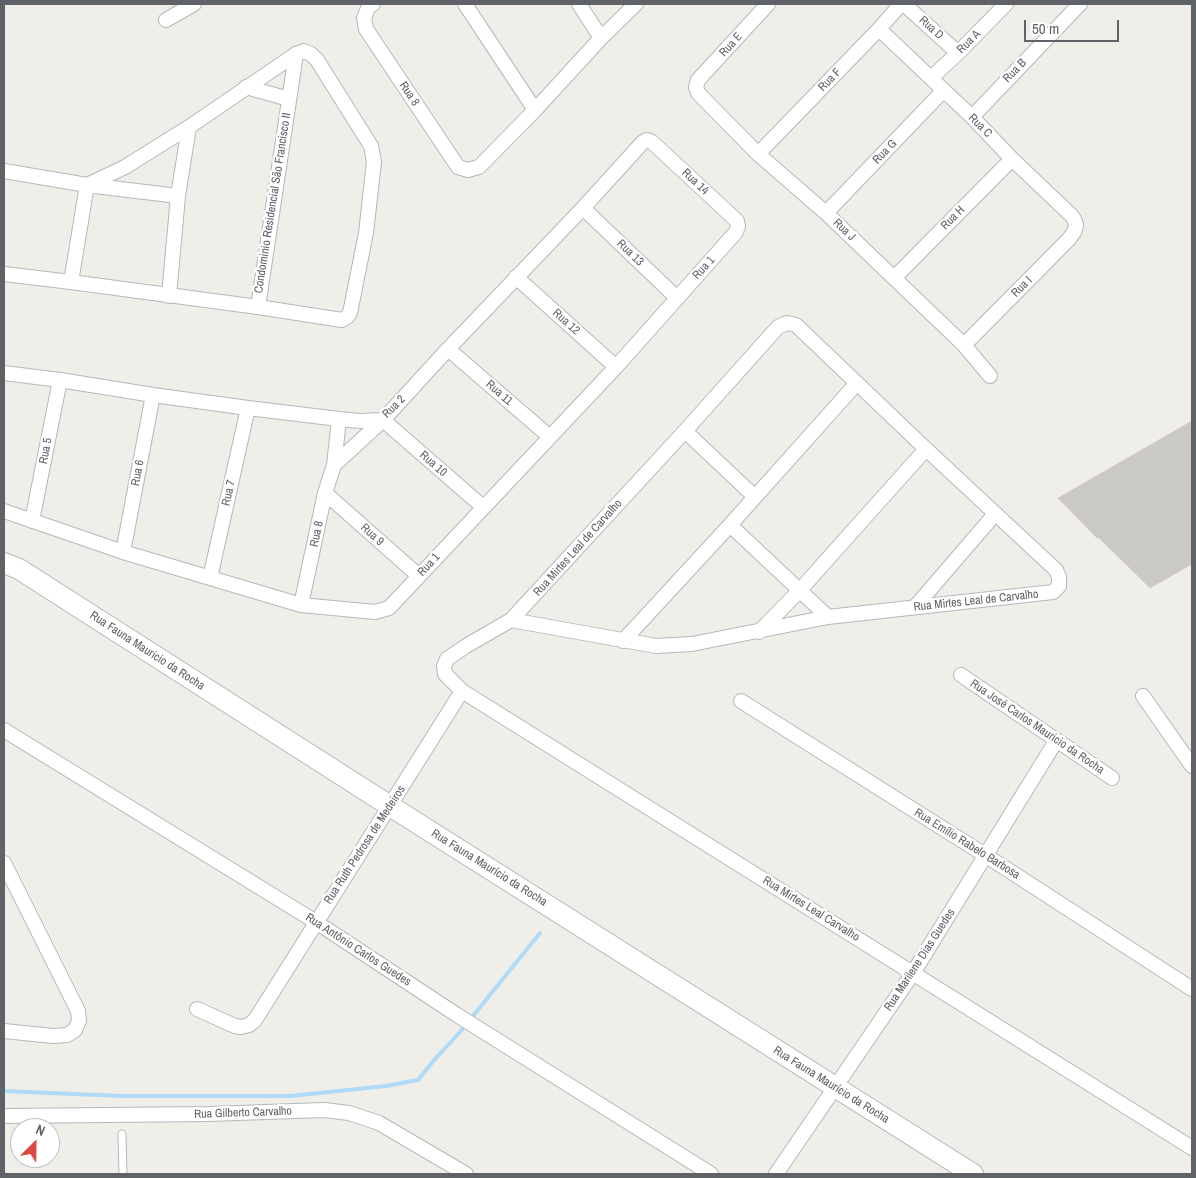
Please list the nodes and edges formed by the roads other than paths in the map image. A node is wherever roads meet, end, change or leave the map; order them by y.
1 (194, 4) edge
2 (373, 4) edge
3 (465, 4) edge
4 (579, 4) edge
5 (636, 4) edge
6 (768, 4) edge
7 (902, 4) edge
8 (1006, 4) edge
9 (1080, 4) edge
10 (166, 20) dead end
11 (879, 29) junction
12 (602, 38) junction
13 (958, 53) junction
14 (296, 54) junction
15 (931, 78) junction
16 (246, 87) junction
17 (696, 87) joint
18 (944, 91) junction
19 (289, 99) junction
20 (535, 110) junction
21 (972, 117) junction
22 (190, 127) junction
23 (647, 140) joint
24 (758, 154) junction
25 (1012, 158) junction
26 (4, 171) edge
27 (87, 185) junction
28 (178, 196) junction
29 (583, 208) junction
30 (826, 213) junction
31 (738, 226) joint
32 (1076, 226) joint
33 (4, 274) edge
34 (516, 277) junction
35 (894, 278) junction
36 (70, 282) junction
37 (169, 296) junction
38 (677, 298) junction
39 (258, 307) junction
40 (964, 346) junction
41 (448, 349) junction
42 (616, 367) junction
43 (4, 373) edge
44 (990, 376) dead end
45 (60, 380) junction
46 (857, 383) junction
47 (153, 395) junction
48 (248, 408) junction
49 (339, 419) junction
50 (383, 420) junction
51 (685, 431) junction
52 (550, 437) junction
53 (926, 449) junction
54 (334, 464) junction
55 (326, 493) junction
56 (755, 497) junction
57 (483, 507) junction
58 (4, 511) edge
59 (995, 514) junction
60 (32, 521) junction
61 (730, 525) junction
62 (123, 552) junction
63 (4, 563) edge
64 (419, 576) junction
65 (210, 578) junction
66 (800, 590) junction
67 (302, 605) junction
68 (915, 607) junction
69 (828, 617) junction
70 (512, 620) junction
71 (759, 632) junction
72 (623, 641) junction
73 (447, 660) joint
74 (961, 675) dead end
75 (462, 691) junction
76 (1143, 696) dead end
77 (741, 700) dead end
78 (4, 730) edge
79 (1056, 741) junction
80 (1192, 766) edge
81 (1112, 778) dead end
82 (390, 806) junction
83 (985, 855) junction
84 (4, 863) edge
85 (316, 922) junction
86 (913, 973) junction
87 (1192, 989) edge
88 (196, 1009) dead end
89 (4, 1031) edge
90 (835, 1088) junction
91 (4, 1116) edge
92 (122, 1134) dead end
93 (1192, 1148) edge
94 (123, 1174) edge
95 (466, 1174) edge
96 (711, 1174) edge
97 (776, 1174) edge
98 (973, 1174) edge

1 - 10 street
2 - 20 street, Rua 8
3 - 20 street
4 - 12 street
5 - 12 street
6 - 17 street, Rua E
7 - 11 street, Rua F
7 - 13 street, Rua D
8 - 13 street, Rua A
9 - 21 street, Rua B
11 - 15 street, Rua C
11 - 24 street, Rua F
12 - 20 street
13 - 15 street, Rua A
14 - 16 street
14 - 19 street, Condominio Residencial São Francisco II
14 - 39 street, Condominio Residencial São Francisco II
15 - 18 street, Rua C
16 - 19 street, Condominio Residencial São Francisco II
16 - 22 street
17 - 24 street, Rua J
18 - 21 street, Rua C
18 - 30 street, Rua G
19 - 39 street, Condominio Residencial São Francisco II
21 - 25 street, Rua C
22 - 27 street
22 - 28 street
23 - 29 street, Rua 2
23 - 31 street, Rua 14
24 - 30 street, Rua J
25 - 32 street, Rua C
25 - 35 street, Rua H
26 - 27 street
27 - 28 street
27 - 36 street
28 - 37 street
29 - 34 street, Rua 2
29 - 38 street, Rua 13
30 - 35 street, Rua J
31 - 38 street, Rua 1
32 - 40 street, Rua I
33 - 36 street, Condominio Residencial São Francisco II
34 - 41 street, Rua 2
34 - 42 street, Rua 12
35 - 40 street, Rua J
36 - 37 street, Condominio Residencial São Francisco II
37 - 39 street, Condominio Residencial São Francisco II
38 - 42 street, Rua 1
40 - 44 street, Rua J
41 - 50 street, Rua 2
41 - 52 street, Rua 11
42 - 52 street, Rua 1
43 - 45 street, Rua 2
45 - 47 street, Rua 2
45 - 60 street, Rua 5
46 - 51 street, Rua Mirtes Leal de Carvalho
46 - 53 street, Rua Mirtes Leal de Carvalho
46 - 56 street
47 - 48 street, Rua 2
47 - 62 street, Rua 6
48 - 49 street, Rua 2
48 - 65 street, Rua 7
49 - 50 street, Rua 2
49 - 54 street, Rua 8
50 - 54 street
50 - 57 street, Rua 10
51 - 56 street
51 - 70 street, Rua Mirtes Leal de Carvalho
52 - 57 street, Rua 1
53 - 59 street, Rua Mirtes Leal de Carvalho
53 - 66 street
54 - 55 street, Rua 8
55 - 64 street, Rua 9
55 - 67 street, Rua 8
56 - 61 street
57 - 64 street, Rua 1
58 - 60 street, Rua 1
59 - 68 street
59 - 68 street, Rua Mirtes Leal de Carvalho
60 - 62 street, Rua 1
61 - 66 street
61 - 72 street
62 - 65 street, Rua 1
63 - 82 street, Rua Fauna Maurício da Rocha
64 - 67 street, Rua 1
65 - 67 street, Rua 1
66 - 69 street
66 - 71 street
68 - 69 street, Rua Mirtes Leal de Carvalho
69 - 71 street, Rua Mirtes Leal de Carvalho
70 - 72 street, Rua Mirtes Leal de Carvalho
70 - 73 street, Rua Mirtes Leal de Carvalho
71 - 72 street, Rua Mirtes Leal de Carvalho
73 - 75 street, Rua Mirtes Leal Carvalho
74 - 79 street, Rua José Carlos Mauricio da Rocha
75 - 82 street, Rua Ruth Pedrosa de Medeiros
75 - 86 street, Rua Mirtes Leal Carvalho
76 - 80 street
77 - 83 street, Rua Emílio Rabelo Barbosa
78 - 85 street, Rua Antônio Carlos Guedes
79 - 81 street, Rua José Carlos Mauricio da Rocha
79 - 83 street, Rua Marilene Dias Guedes
82 - 85 street, Rua Ruth Pedrosa de Medeiros
82 - 90 street, Rua Fauna Maurício da Rocha
83 - 86 street, Rua Marilene Dias Guedes
83 - 87 street, Rua Emílio Rabelo Barbosa
84 - 89 street
85 - 88 street, Rua Ruth Pedrosa de Medeiros
85 - 96 street, Rua Antônio Carlos Guedes
86 - 90 street, Rua Marilene Dias Guedes
86 - 93 street, Rua Mirtes Leal Carvalho
90 - 97 street, Rua Marilene Dias Guedes
90 - 98 street, Rua Fauna Maurício da Rocha
91 - 95 street, Rua Gilberto Carvalho
92 - 94 lane

